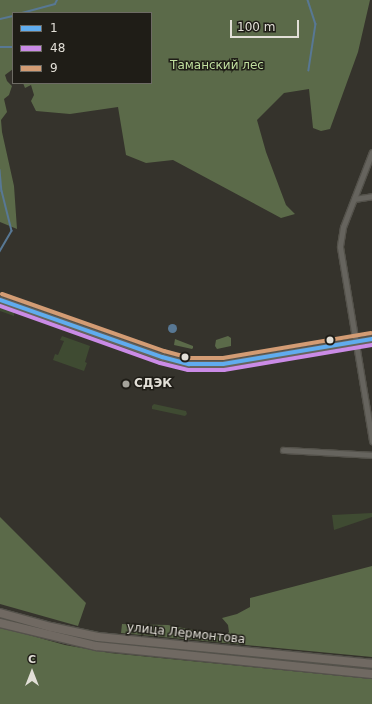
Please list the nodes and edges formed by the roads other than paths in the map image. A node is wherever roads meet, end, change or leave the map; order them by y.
1 (372, 152) edge
2 (372, 196) edge
3 (354, 198) junction
4 (0, 300) edge
5 (372, 339) edge
6 (356, 342) junction
7 (372, 441) edge
8 (282, 450) dead end
9 (372, 455) edge
10 (0, 613) edge
11 (0, 623) edge
12 (344, 661) junction
13 (372, 664) edge
14 (344, 671) junction
15 (372, 674) edge

1 - 3 street
2 - 3 street
3 - 6 street
4 - 6 main road
5 - 6 main road
6 - 7 street
8 - 9 street
10 - 12 main road, улица Лермонтова
11 - 14 main road, улица Лермонтова
12 - 13 main road, улица Лермонтова
12 - 14 main road
14 - 15 main road, улица Лермонтова

